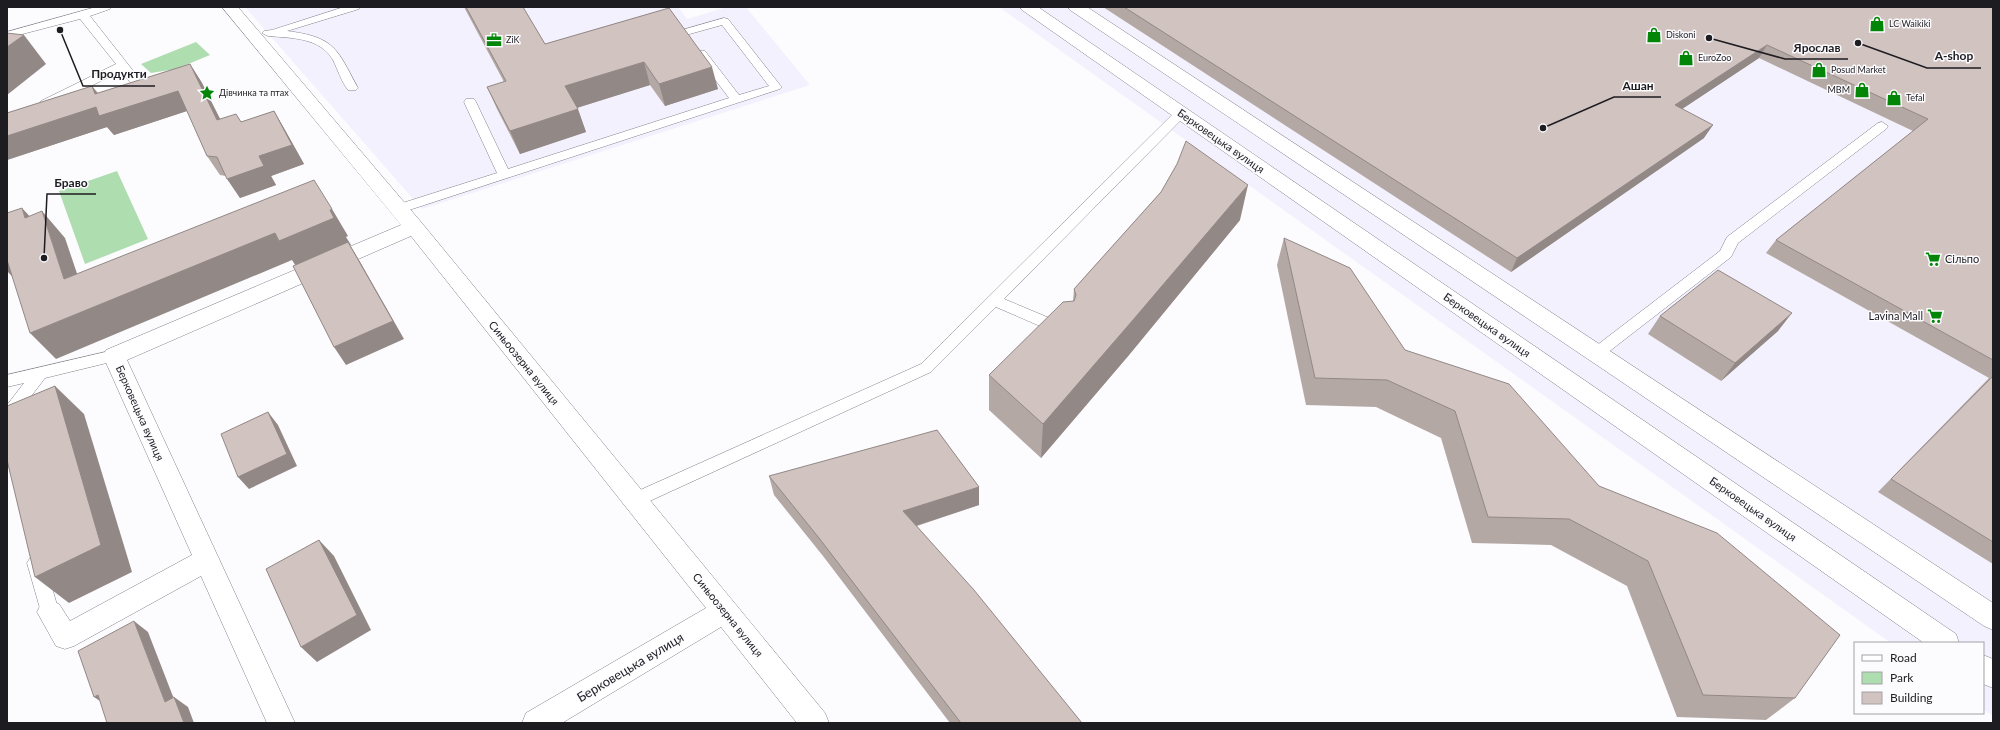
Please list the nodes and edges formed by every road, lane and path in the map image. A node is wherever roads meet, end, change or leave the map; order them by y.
1 (106, 7) edge
2 (230, 7) edge
3 (355, 7) edge
4 (1028, 7) edge
5 (1076, 7) edge
6 (83, 15) junction
7 (678, 21) edge
8 (686, 32) junction
9 (261, 35) junction
10 (7, 36) edge
11 (123, 64) junction
12 (352, 88) dead end
13 (143, 91) edge
14 (736, 100) junction
15 (470, 102) dead end
16 (38, 108) edge
17 (1181, 113) junction
18 (1882, 126) dead end
19 (505, 174) junction
20 (398, 209) junction
21 (414, 227) junction
22 (994, 300) junction
23 (1066, 331) edge
24 (1597, 353) junction
25 (114, 356) junction
26 (40, 373) junction
27 (7, 381) edge
28 (7, 416) edge
29 (635, 500) junction
30 (33, 550) edge
31 (207, 560) junction
32 (724, 611) junction
33 (50, 612) joint
34 (1993, 618) edge
35 (1945, 642) edge
36 (1984, 669) edge
37 (1993, 675) edge
38 (281, 723) edge
39 (536, 723) edge
40 (815, 723) edge

1 - 6 lane
2 - 9 street, Синьоозерна вулиця
3 - 9 lane
4 - 17 street, Берковецька вулиця
5 - 24 street
6 - 10 lane
6 - 11 lane
7 - 8 lane
8 - 14 lane
8 - 14 lane
9 - 12 lane
9 - 20 street, Синьоозерна вулиця
11 - 13 lane
11 - 16 lane
14 - 19 lane
15 - 19 lane
17 - 22 lane
17 - 35 street, Берковецька вулиця
18 - 24 lane
19 - 20 lane
20 - 21 street, Синьоозерна вулиця
21 - 25 street, Берковецька вулиця
21 - 29 street, Синьоозерна вулиця
22 - 23 lane
22 - 29 lane
24 - 34 street
25 - 26 lane
25 - 31 street, Берковецька вулиця
26 - 27 lane
26 - 28 lane
29 - 32 street, Синьоозерна вулиця
30 - 33 lane
31 - 33 street
31 - 38 street, Берковецька вулиця
32 - 39 street, Берковецька вулиця
32 - 40 street, Синьоозерна вулиця
36 - 37 street

